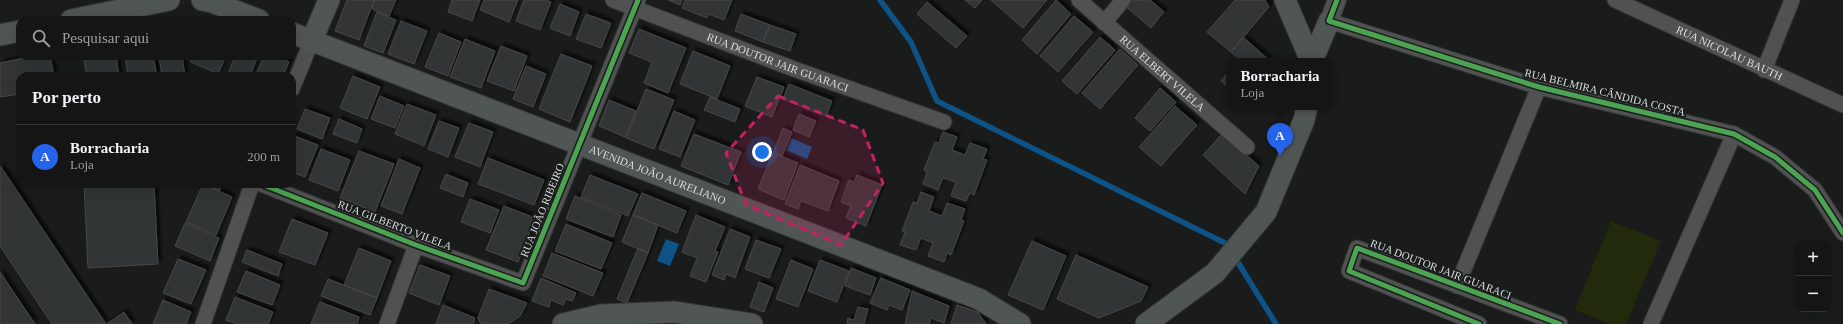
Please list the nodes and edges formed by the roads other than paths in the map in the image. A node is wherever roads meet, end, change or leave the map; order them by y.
1 (169, 0) edge
2 (202, 0) edge
3 (329, 0) edge
4 (613, 0) edge
5 (1078, 0) edge
6 (1123, 0) edge
7 (1285, 0) edge
8 (1337, 0) edge
9 (1615, 0) edge
10 (1792, 0) edge
11 (636, 4) edge
12 (91, 16) edge
13 (249, 16) edge
14 (1330, 21) junction
15 (1104, 22) junction
16 (16, 31) edge
17 (296, 34) edge
18 (0, 35) edge
19 (312, 40) junction
20 (1310, 58) edge
21 (1312, 58) edge
22 (1764, 70) junction
23 (296, 79) edge
24 (1539, 87) junction
25 (1843, 105) edge
26 (1306, 110) edge
27 (944, 122) dead end
28 (1734, 134) junction
29 (580, 144) junction
30 (1247, 147) dead end
31 (251, 188) edge
32 (271, 188) edge
33 (1843, 233) edge
34 (416, 245) junction
35 (523, 283) joint
36 (1457, 286) junction
37 (980, 299) junction
38 (203, 324) edge
39 (387, 324) edge
40 (563, 324) edge
41 (752, 324) edge
42 (993, 324) edge
43 (1020, 324) edge
44 (1146, 324) edge
45 (1479, 324) edge
46 (1560, 324) edge
47 (1651, 324) edge

1 - 12 main road
2 - 13 main road
3 - 19 main road
4 - 11 street, RUA DOUTOR JAIR GUARACI
5 - 15 street, RUA ELBERT VILELA
6 - 15 street
7 - 20 main road
8 - 14 street
9 - 22 street, RUA NICOLAU BAUTH
10 - 22 street
11 - 27 street, RUA DOUTOR JAIR GUARACI
11 - 29 street, RUA JOÃO RIBEIRO
14 - 21 main road
14 - 24 street, RUA BELMIRA CÂNDIDA COSTA
15 - 30 street, RUA ELBERT VILELA
16 - 18 main road
17 - 19 main road, AVENIDA JOÃO AURELIANO
19 - 23 street
19 - 29 main road, AVENIDA JOÃO AURELIANO
22 - 25 street, RUA NICOLAU BAUTH
24 - 28 street, RUA BELMIRA CÂNDIDA COSTA
24 - 36 street
26 - 44 main road
28 - 33 street, RUA BELMIRA CÂNDIDA COSTA
28 - 47 street
29 - 35 street, RUA JOÃO RIBEIRO
29 - 37 main road, AVENIDA JOÃO AURELIANO
31 - 38 street
32 - 34 street, RUA GILBERTO VILELA
34 - 35 street, RUA GILBERTO VILELA
34 - 39 street
36 - 45 street, RUA DOUTOR JAIR GUARACI
36 - 46 street, RUA DOUTOR JAIR GUARACI
37 - 42 main road
37 - 43 main road, AVENIDA JOÃO AURELIANO
40 - 41 main road

